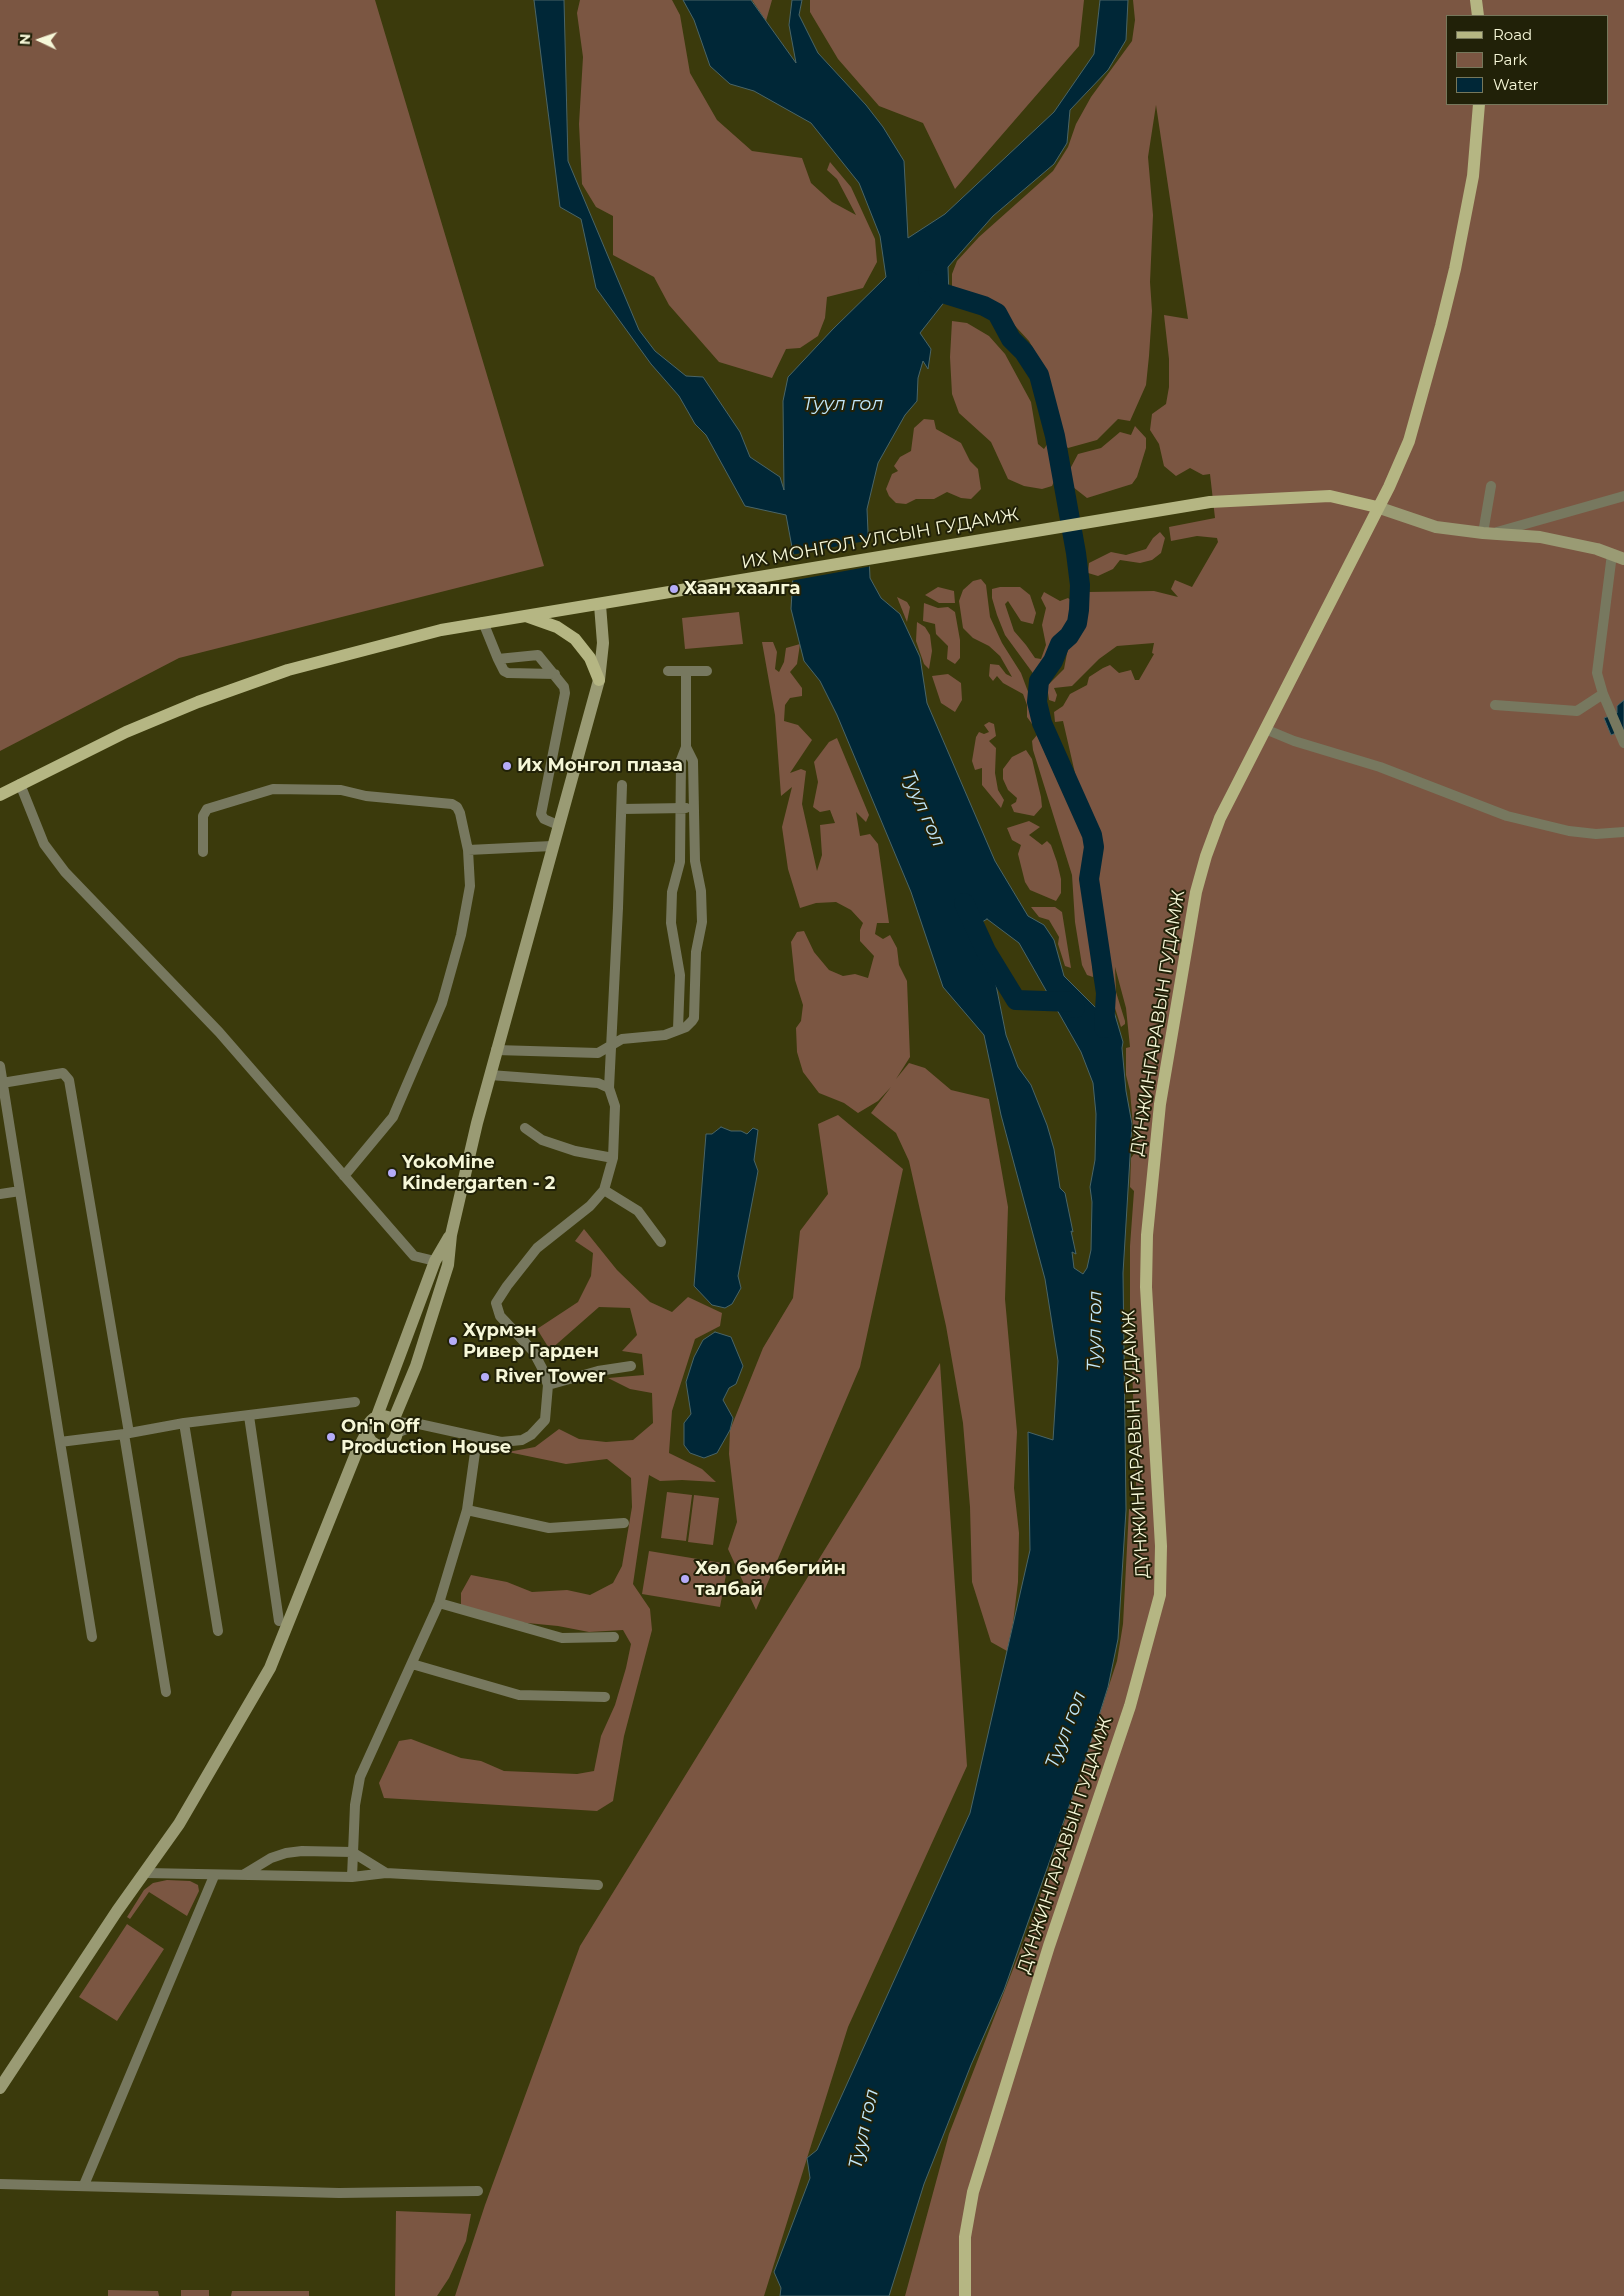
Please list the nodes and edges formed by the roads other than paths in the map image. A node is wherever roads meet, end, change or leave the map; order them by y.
1 (1476, 0) edge
2 (1478, 15) edge
3 (1479, 105) edge
4 (1491, 486) dead end
5 (1624, 496) edge
6 (1377, 507) junction
7 (1488, 534) junction
8 (1612, 554) junction
9 (1624, 558) edge
10 (600, 604) junction
11 (524, 615) junction
12 (483, 622) junction
13 (498, 660) junction
14 (686, 671) junction
15 (707, 671) dead end
16 (668, 672) dead end
17 (555, 674) junction
18 (599, 680) junction
19 (1603, 694) junction
20 (1495, 705) dead end
21 (1265, 729) junction
22 (1623, 741) edge
23 (686, 747) junction
24 (20, 784) junction
25 (622, 785) dead end
26 (0, 795) edge
27 (680, 808) junction
28 (694, 808) junction
29 (622, 809) junction
30 (558, 825) junction
31 (1624, 832) edge
32 (552, 846) junction
33 (468, 850) junction
34 (203, 852) dead end
35 (678, 1030) junction
36 (610, 1045) junction
37 (496, 1050) junction
38 (0, 1066) edge
39 (490, 1075) junction
40 (2, 1082) junction
41 (609, 1088) junction
42 (526, 1128) dead end
43 (613, 1158) junction
44 (344, 1176) junction
45 (604, 1190) junction
46 (20, 1191) junction
47 (0, 1194) edge
48 (450, 1235) junction
49 (661, 1242) dead end
50 (435, 1261) junction
51 (631, 1366) dead end
52 (548, 1385) junction
53 (355, 1402) dead end
54 (249, 1416) junction
55 (377, 1416) junction
56 (184, 1423) junction
57 (395, 1425) junction
58 (367, 1432) junction
59 (127, 1433) junction
60 (476, 1438) junction
61 (60, 1442) junction
62 (377, 1445) junction
63 (350, 1467) junction
64 (467, 1510) junction
65 (624, 1523) dead end
66 (439, 1603) junction
67 (279, 1621) dead end
68 (218, 1631) dead end
69 (614, 1637) dead end
70 (92, 1638) dead end
71 (412, 1664) junction
72 (166, 1692) dead end
73 (605, 1697) dead end
74 (352, 1852) junction
75 (146, 1872) junction
76 (386, 1873) junction
77 (243, 1875) junction
78 (214, 1876) junction
79 (352, 1877) junction
80 (598, 1885) dead end
81 (0, 2088) edge
82 (0, 2184) edge
83 (84, 2185) junction
84 (478, 2191) dead end
85 (965, 2296) edge

1 - 2 main road
3 - 6 main road
4 - 7 street
5 - 7 street
6 - 7 street
6 - 10 main road, ИХ МОНГОЛ УЛСЫН ГУДАМЖ
6 - 21 main road, ДҮНЖИНГАРАВЫН ГУДАМЖ
7 - 8 street
8 - 9 street
8 - 19 street
10 - 11 main road, ИХ МОНГОЛ УЛСЫН ГУДАМЖ
10 - 18 street
11 - 12 main road, ИХ МОНГОЛ УЛСЫН ГУДАМЖ
11 - 18 main road
12 - 13 street
12 - 24 main road, ИХ МОНГОЛ УЛСЫН ГУДАМЖ
13 - 17 street
13 - 17 street
14 - 15 street
14 - 16 street
14 - 23 street
17 - 30 street
18 - 30 street
19 - 20 street
19 - 22 street
21 - 31 street
21 - 85 main road, ДҮНЖИНГАРАВЫН ГУДАМЖ
23 - 27 street
23 - 28 street
24 - 26 main road, ИХ МОНГОЛ УЛСЫН ГУДАМЖ
24 - 44 street
25 - 29 street
27 - 28 street
27 - 29 street
27 - 35 street
28 - 35 street
29 - 36 street
30 - 32 street
32 - 33 street
32 - 37 street
33 - 34 street
33 - 44 street
35 - 36 street
36 - 37 street
36 - 41 street
37 - 39 street
38 - 40 street
39 - 41 street
39 - 48 street
40 - 46 street
40 - 59 street
41 - 43 street
42 - 43 street
43 - 45 street
44 - 50 street
45 - 49 street
45 - 52 street
46 - 47 street
46 - 61 street
48 - 50 street
48 - 57 street
50 - 55 street
51 - 52 street
52 - 60 street
53 - 54 street
54 - 56 street
54 - 67 street
55 - 57 street
55 - 58 street
56 - 59 street
56 - 68 street
57 - 60 street
57 - 62 street
58 - 62 street
58 - 63 street
59 - 61 street
59 - 72 street
60 - 64 street
61 - 70 street
62 - 63 street
63 - 75 street
64 - 65 street
64 - 66 street
66 - 69 street
66 - 71 street
71 - 73 street
71 - 74 street
74 - 76 street
74 - 77 street
74 - 79 street
75 - 78 street
75 - 81 street
76 - 79 street
76 - 80 street
77 - 78 street
77 - 79 street
78 - 83 street
82 - 83 street
83 - 84 street

